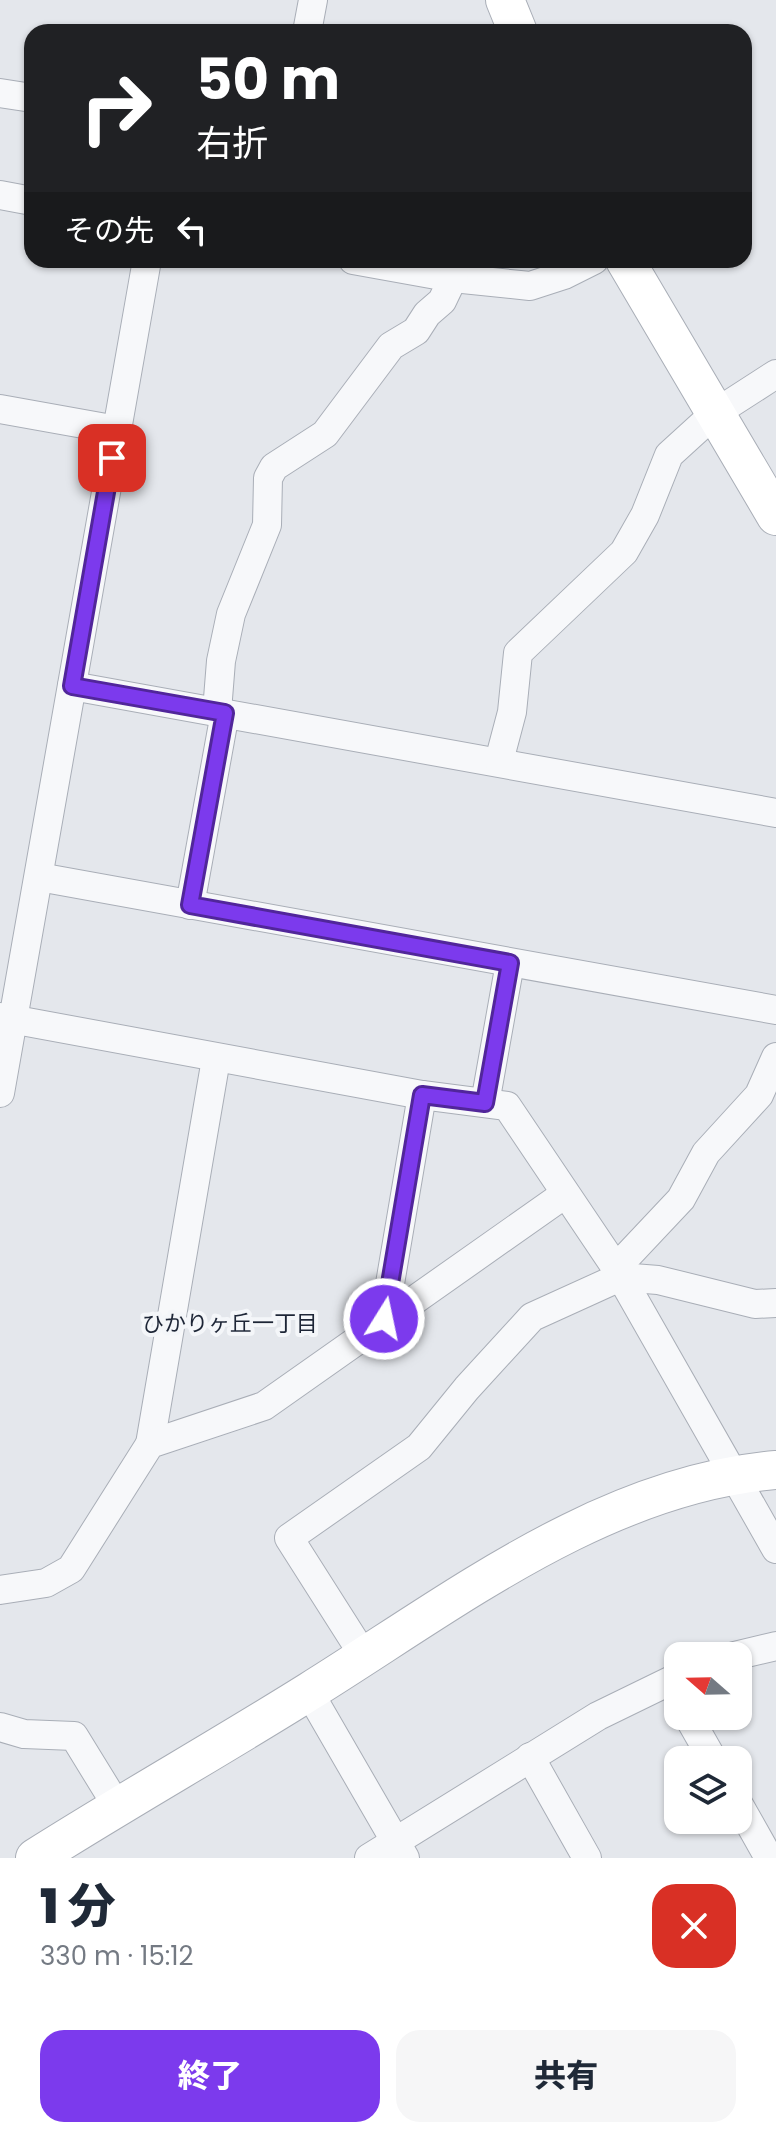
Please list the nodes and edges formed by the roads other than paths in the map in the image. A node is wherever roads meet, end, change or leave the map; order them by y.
1 (313, 0) edge
2 (505, 0) edge
3 (308, 24) edge
4 (515, 24) edge
5 (0, 93) edge
6 (24, 97) edge
7 (0, 195) edge
8 (24, 200) edge
9 (146, 268) edge
10 (578, 268) edge
11 (630, 268) edge
12 (455, 269) edge
13 (776, 374) edge
14 (0, 409) edge
15 (714, 414) junction
16 (117, 430) junction
17 (775, 513) edge
18 (72, 686) junction
19 (221, 712) junction
20 (499, 761) junction
21 (776, 813) edge
22 (39, 877) junction
23 (190, 905) junction
24 (510, 963) junction
25 (776, 1010) edge
26 (7, 1018) edge
27 (776, 1057) edge
28 (216, 1059) junction
29 (0, 1093) edge
30 (422, 1095) junction
31 (485, 1103) junction
32 (565, 1194) junction
33 (618, 1273) junction
34 (776, 1303) edge
35 (384, 1319) junction
36 (150, 1444) junction
37 (776, 1470) edge
38 (732, 1474) junction
39 (776, 1549) edge
40 (0, 1590) edge
41 (776, 1646) edge
42 (752, 1652) edge
43 (364, 1656) junction
44 (664, 1689) edge
45 (309, 1692) junction
46 (0, 1727) edge
47 (530, 1757) junction
48 (117, 1806) junction
49 (752, 1828) edge
50 (400, 1849) edge
51 (35, 1858) edge
52 (369, 1858) edge
53 (587, 1858) edge
54 (769, 1858) edge

1 - 3 street
2 - 4 street
5 - 6 street
7 - 8 street
9 - 16 street
10 - 12 street
11 - 15 street
12 - 19 street
13 - 15 street
14 - 16 street
15 - 17 street
15 - 20 street
16 - 18 street
18 - 19 street
18 - 22 street
19 - 20 street
19 - 23 street
20 - 21 street
22 - 23 street
22 - 26 street
23 - 24 street
24 - 25 street
24 - 31 street
26 - 28 street
26 - 29 street
27 - 33 street
28 - 30 street
28 - 36 street
30 - 31 street
30 - 35 street
31 - 32 street
32 - 33 street
32 - 35 street
33 - 34 street
33 - 38 street
33 - 43 street
35 - 36 street
36 - 40 street
37 - 38 street
38 - 39 street
38 - 43 street
41 - 42 street
43 - 45 street
44 - 47 street
45 - 48 street
45 - 50 street
46 - 48 street
47 - 50 street
47 - 53 street
48 - 51 street
49 - 54 street
50 - 52 street

